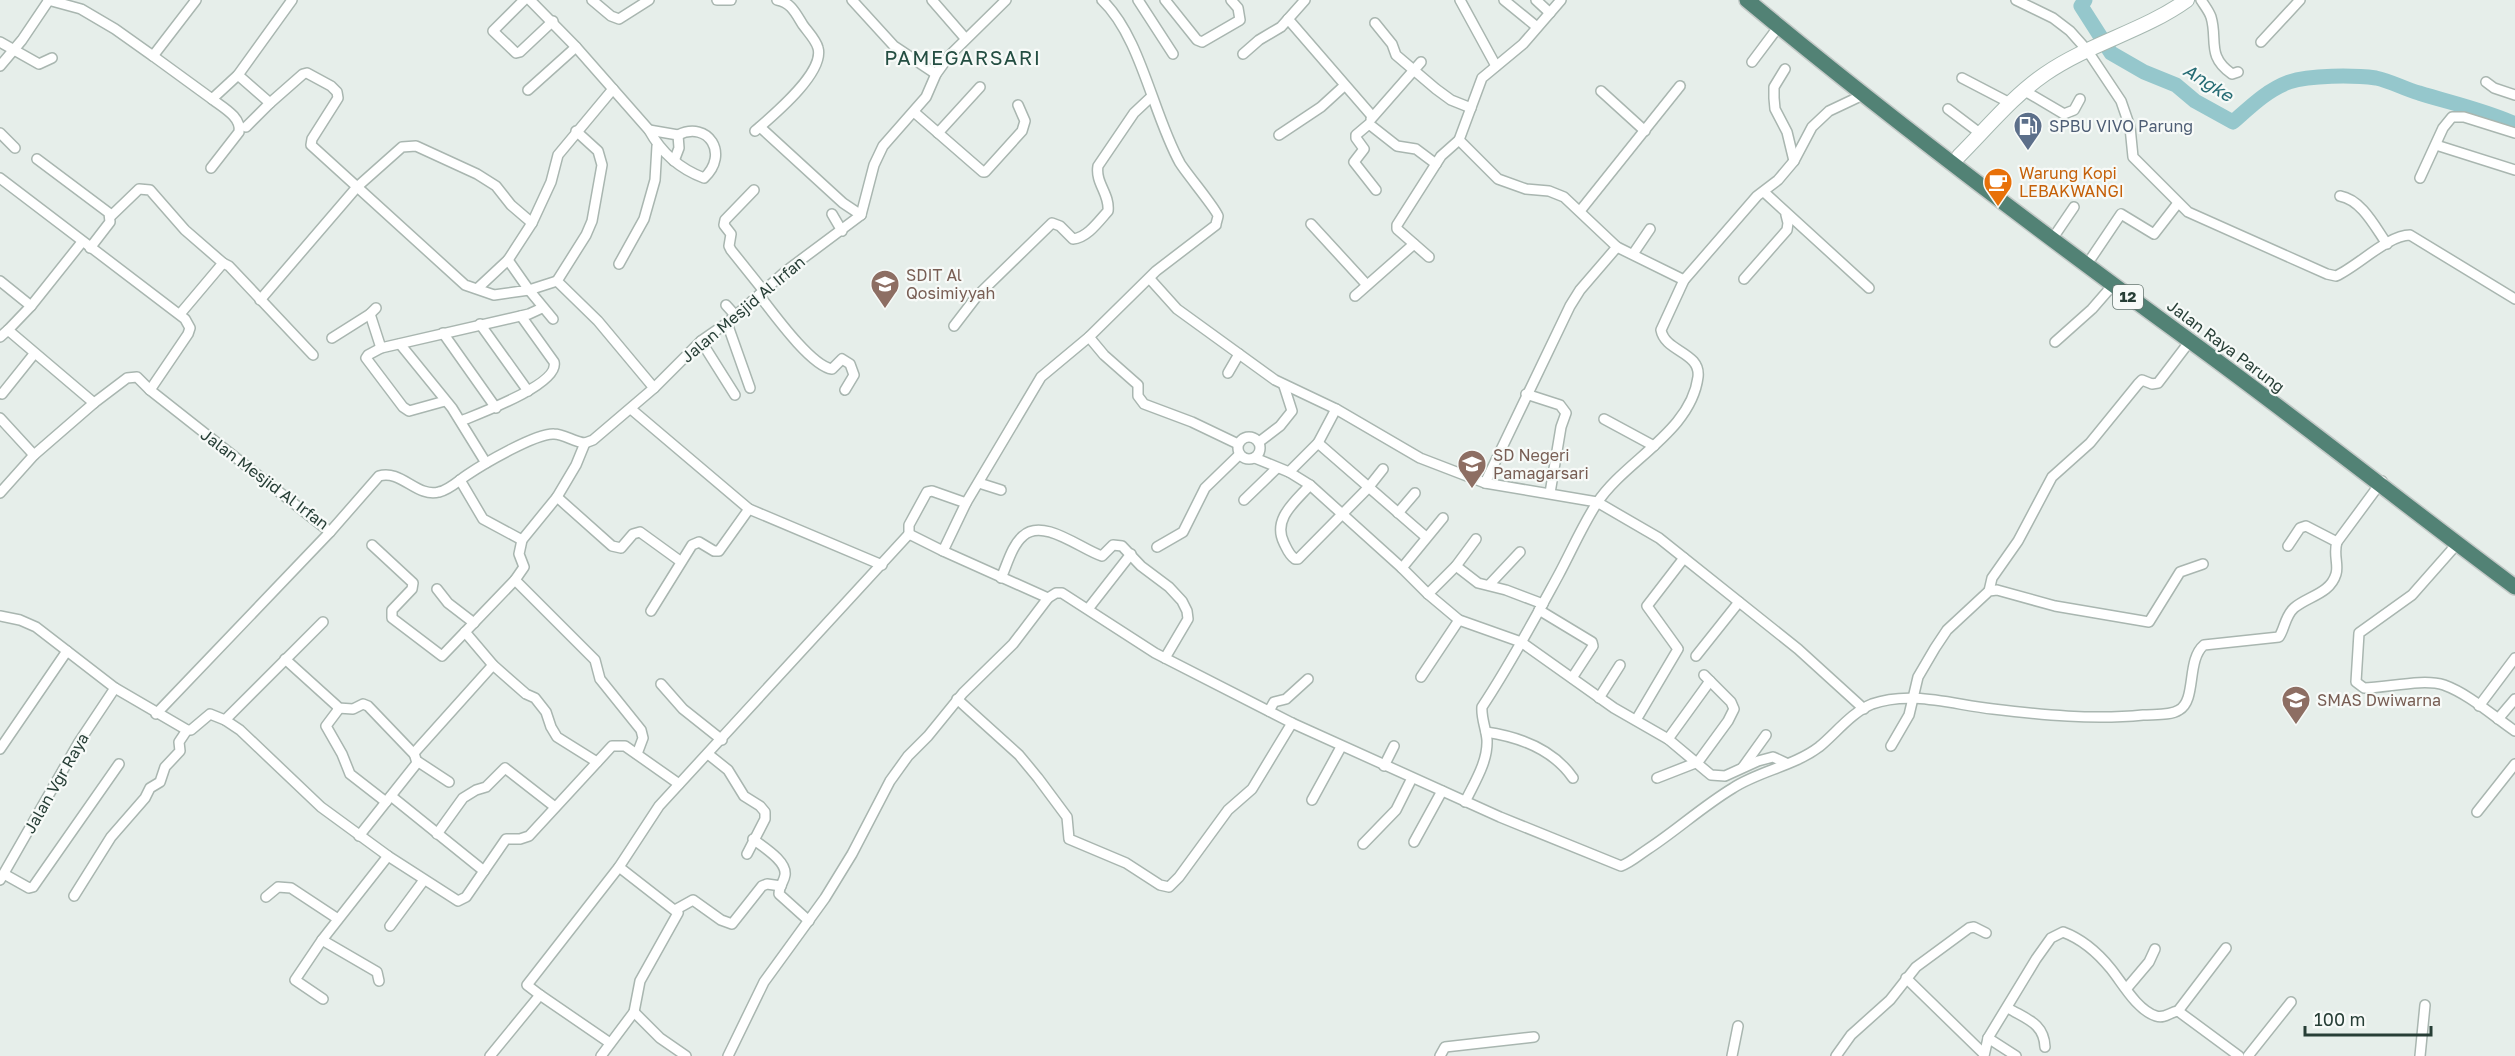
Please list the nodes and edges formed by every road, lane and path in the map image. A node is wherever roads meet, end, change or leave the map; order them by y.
1 (48, 0) edge
2 (196, 0) edge
3 (292, 0) edge
4 (524, 0) edge
5 (530, 0) edge
6 (592, 0) edge
7 (649, 0) edge
8 (717, 0) edge
9 (731, 0) edge
10 (777, 0) edge
11 (852, 0) edge
12 (932, 0) edge
13 (1006, 0) edge
14 (1102, 0) edge
15 (1138, 0) edge
16 (1165, 0) edge
17 (1231, 0) edge
18 (1305, 0) edge
19 (1460, 0) edge
20 (1504, 0) edge
21 (1536, 0) edge
22 (1561, 0) edge
23 (1747, 0) edge
24 (1761, 0) edge
25 (2016, 0) edge
26 (2187, 0) edge
27 (2201, 0) edge
28 (2300, 0) edge
29 (995, 4) edge
30 (1550, 13) junction
31 (1288, 19) junction
32 (553, 21) junction
33 (1375, 23) dead end
34 (1779, 26) junction
35 (1538, 27) junction
36 (965, 38) junction
37 (0, 42) edge
38 (2261, 42) dead end
39 (1809, 44) junction
40 (576, 47) junction
41 (2088, 49) junction
42 (14, 50) junction
43 (1173, 54) dead end
44 (1243, 54) dead end
45 (153, 56) junction
46 (52, 58) dead end
47 (1752, 62) dead end
48 (0, 66) edge
49 (1417, 66) junction
50 (1496, 66) junction
51 (1785, 69) dead end
52 (2238, 72) dead end
53 (936, 74) junction
54 (238, 75) junction
55 (1962, 78) dead end
56 (2486, 82) dead end
57 (1344, 86) junction
58 (1680, 86) dead end
59 (980, 87) dead end
60 (613, 89) junction
61 (528, 90) dead end
62 (1601, 91) dead end
63 (2025, 91) junction
64 (1865, 94) junction
65 (2515, 95) edge
66 (1151, 98) junction
67 (212, 99) junction
68 (2080, 99) dead end
69 (270, 103) junction
70 (2010, 103) junction
71 (1018, 105) dead end
72 (1471, 108) junction
73 (1947, 109) dead end
74 (914, 112) junction
75 (1370, 120) junction
76 (246, 127) dead end
77 (650, 130) junction
78 (576, 131) junction
79 (1645, 131) junction
80 (0, 133) edge
81 (938, 133) junction
82 (2515, 133) edge
83 (1982, 134) junction
84 (678, 135) junction
85 (1279, 135) dead end
86 (1459, 140) junction
87 (2436, 145) junction
88 (657, 146) junction
89 (15, 148) dead end
90 (1959, 156) junction
91 (37, 159) dead end
92 (1794, 160) junction
93 (674, 161) junction
94 (1436, 164) junction
95 (211, 168) dead end
96 (2515, 170) edge
97 (2420, 178) dead end
98 (0, 179) edge
99 (357, 187) junction
100 (754, 190) dead end
101 (1376, 190) dead end
102 (1764, 192) junction
103 (2340, 196) dead end
104 (2178, 203) junction
105 (2074, 207) dead end
106 (1581, 211) junction
107 (1785, 213) junction
108 (832, 214) dead end
109 (861, 215) junction
110 (111, 216) junction
111 (532, 223) junction
112 (1311, 224) dead end
113 (1650, 229) dead end
114 (842, 231) junction
115 (2057, 232) junction
116 (81, 242) junction
117 (1414, 244) junction
118 (2387, 244) junction
119 (1617, 247) junction
120 (90, 248) junction
121 (1633, 254) junction
122 (1429, 257) dead end
123 (2092, 257) junction
124 (508, 260) junction
125 (223, 263) junction
126 (619, 264) dead end
127 (1150, 279) junction
128 (1744, 279) dead end
129 (1684, 280) junction
130 (0, 281) edge
131 (557, 281) junction
132 (1367, 285) junction
133 (2112, 286) junction
134 (478, 288) junction
135 (1869, 288) dead end
136 (529, 290) junction
137 (761, 293) junction
138 (1355, 296) dead end
139 (2515, 299) edge
140 (260, 300) junction
141 (726, 305) dead end
142 (31, 306) junction
143 (542, 308) junction
144 (180, 314) junction
145 (735, 315) junction
146 (520, 316) junction
147 (553, 319) dead end
148 (727, 323) junction
149 (480, 324) junction
150 (954, 326) dead end
151 (8, 330) junction
152 (443, 333) junction
153 (0, 337) edge
154 (1089, 337) junction
155 (332, 338) dead end
156 (701, 341) junction
157 (2190, 341) junction
158 (2055, 342) dead end
159 (400, 344) junction
160 (381, 348) junction
161 (34, 354) junction
162 (1239, 354) junction
163 (313, 355) dead end
164 (1228, 373) dead end
165 (1284, 386) junction
166 (654, 388) junction
167 (750, 388) dead end
168 (150, 390) junction
169 (844, 390) dead end
170 (528, 391) junction
171 (2, 394) dead end
172 (1526, 394) junction
173 (735, 396) dead end
174 (445, 401) junction
175 (94, 403) junction
176 (496, 408) junction
177 (631, 409) junction
178 (1336, 409) junction
179 (0, 418) edge
180 (1604, 419) dead end
181 (461, 421) junction
182 (1258, 442) junction
183 (585, 443) junction
184 (1318, 443) junction
185 (1654, 446) junction
186 (1239, 449) junction
187 (34, 455) junction
188 (1255, 458) junction
189 (486, 463) junction
190 (1276, 469) junction
191 (1383, 469) dead end
192 (1288, 472) junction
193 (460, 480) junction
194 (2380, 482) junction
195 (979, 483) junction
196 (1485, 483) junction
197 (1310, 485) junction
198 (1368, 488) junction
199 (1001, 490) dead end
200 (0, 493) edge
201 (1415, 493) dead end
202 (1550, 493) junction
203 (557, 497) junction
204 (1244, 500) dead end
205 (1597, 502) junction
206 (966, 503) junction
207 (749, 509) junction
208 (1342, 513) junction
209 (1398, 513) junction
210 (1443, 518) dead end
211 (330, 532) junction
212 (909, 534) junction
213 (1426, 537) junction
214 (1476, 539) dead end
215 (522, 540) junction
216 (2337, 542) junction
217 (2457, 544) junction
218 (372, 545) dead end
219 (2288, 546) dead end
220 (1157, 547) dead end
221 (944, 550) junction
222 (1520, 552) dead end
223 (1131, 554) junction
224 (1684, 558) junction
225 (680, 561) junction
226 (2203, 564) dead end
227 (882, 565) junction
228 (1456, 566) junction
229 (1402, 568) junction
230 (1000, 578) junction
231 (515, 580) junction
232 (2515, 580) edge
233 (1489, 585) junction
234 (2515, 587) edge
235 (437, 589) dead end
236 (1989, 591) junction
237 (1428, 594) junction
238 (1048, 598) junction
239 (1739, 602) junction
240 (1541, 607) junction
241 (1088, 609) junction
242 (651, 611) dead end
243 (0, 616) edge
244 (1459, 620) junction
245 (323, 622) dead end
246 (474, 623) junction
247 (465, 633) junction
248 (1521, 642) junction
249 (67, 651) junction
250 (1696, 656) dead end
251 (1165, 658) junction
252 (2515, 658) edge
253 (285, 659) junction
254 (493, 665) junction
255 (1620, 665) dead end
256 (1421, 677) dead end
257 (1572, 678) junction
258 (1308, 679) dead end
259 (661, 684) dead end
260 (115, 688) junction
261 (1914, 697) junction
262 (1599, 698) junction
263 (957, 699) junction
264 (2515, 699) edge
265 (2479, 706) junction
266 (338, 708) junction
267 (1864, 709) junction
268 (1269, 711) junction
269 (156, 714) junction
270 (2498, 719) junction
271 (225, 720) junction
272 (1636, 720) junction
273 (1292, 723) junction
274 (187, 730) junction
275 (2515, 731) edge
276 (1486, 732) junction
277 (1766, 735) dead end
278 (1668, 739) junction
279 (722, 740) junction
280 (1394, 746) dead end
281 (1891, 746) dead end
282 (1341, 747) junction
283 (0, 749) edge
284 (637, 754) junction
285 (708, 754) junction
286 (416, 758) junction
287 (597, 762) junction
288 (1698, 762) junction
289 (1786, 763) junction
290 (119, 764) dead end
291 (2515, 764) edge
292 (1384, 766) junction
293 (1742, 769) junction
294 (1412, 778) junction
295 (1573, 778) dead end
296 (1657, 778) dead end
297 (449, 783) dead end
298 (679, 784) junction
299 (1442, 791) junction
300 (388, 799) junction
301 (1312, 800) dead end
302 (1465, 802) junction
303 (555, 807) junction
304 (2477, 812) dead end
305 (437, 834) junction
306 (359, 836) junction
307 (753, 839) junction
308 (1414, 842) dead end
309 (1363, 844) dead end
310 (747, 854) dead end
311 (387, 856) junction
312 (619, 867) junction
313 (484, 870) junction
314 (2, 877) edge
315 (424, 880) junction
316 (781, 886) junction
317 (74, 896) dead end
318 (266, 897) dead end
319 (675, 910) junction
320 (338, 920) junction
321 (809, 921) junction
322 (390, 926) dead end
323 (1986, 933) dead end
324 (322, 940) junction
325 (2226, 948) dead end
326 (2156, 949) dead end
327 (1906, 978) junction
328 (379, 981) dead end
329 (2127, 988) junction
330 (540, 995) junction
331 (323, 999) dead end
332 (2290, 1002) dead end
333 (2425, 1005) dead end
334 (2008, 1008) junction
335 (2178, 1011) junction
336 (634, 1012) junction
337 (1738, 1026) dead end
338 (1534, 1037) dead end
339 (1988, 1038) junction
340 (610, 1043) junction
341 (2044, 1047) dead end
342 (1983, 1055) edge
343 (490, 1056) edge
344 (601, 1056) edge
345 (686, 1056) edge
346 (728, 1056) edge
347 (1440, 1056) edge
348 (1732, 1056) edge
349 (1836, 1056) edge
350 (2016, 1056) edge
351 (2239, 1056) edge
352 (2248, 1056) edge
353 (2420, 1056) edge

1 - 42 street
1 - 45 street
2 - 45 street
3 - 54 street
4 - 32 street
5 - 32 street
6 - 7 street
8 - 9 street
10 - 109 street
11 - 53 street
12 - 36 street
13 - 29 street
14 - 66 street
15 - 43 street
16 - 17 street
18 - 31 street
19 - 50 street
20 - 35 street
21 - 30 street
22 - 30 street
23 - 34 highway, Jalan Raya Parung / 12
24 - 39 highway, Jalan Raya Parung / 12
25 - 41 street
26 - 41 main road
27 - 52 street
28 - 38 street
29 - 36 street
30 - 35 street
31 - 44 street
31 - 57 street
32 - 40 street
33 - 49 street
34 - 39 highway, Jalan Raya Parung / 12
34 - 47 street
35 - 50 street
36 - 53 street
37 - 42 street
39 - 64 highway, Jalan Raya Parung / 12
39 - 90 highway, Jalan Raya Parung / 12
40 - 60 street
40 - 61 street
41 - 63 main road
41 - 104 street
42 - 46 street
42 - 48 street
45 - 67 street
49 - 72 street
49 - 75 street
50 - 72 street
51 - 92 street
53 - 74 street
54 - 67 street
54 - 69 street
55 - 70 street
56 - 65 street
57 - 75 street
57 - 85 street
58 - 79 street
59 - 81 street
60 - 77 street
60 - 78 street
62 - 79 street
63 - 68 street
63 - 70 main road
64 - 92 street
64 - 133 highway, Jalan Raya Parung / 12
66 - 127 street
66 - 150 street
67 - 95 street
69 - 76 street
69 - 99 street
70 - 83 main road
71 - 81 street
72 - 86 street
73 - 83 street
74 - 81 street
74 - 109 street
75 - 94 street
75 - 101 street
77 - 84 street
77 - 88 street
78 - 111 street
78 - 131 street
79 - 106 street
80 - 89 street
82 - 87 street
83 - 90 main road
84 - 93 street
84 - 93 street
86 - 94 street
86 - 106 street
87 - 96 street
87 - 97 street
88 - 93 street
88 - 126 street
90 - 115 highway, Jalan Raya Parung / 12
91 - 110 street
92 - 102 street
94 - 117 street
98 - 116 street
99 - 111 street
99 - 134 street
99 - 140 street
100 - 137 street
102 - 107 street
102 - 129 street
103 - 118 street
104 - 118 street
104 - 123 street
105 - 115 street
106 - 119 street
107 - 128 street
107 - 135 street
108 - 114 street
109 - 114 street, Jalan Mesjid Al Irfan
110 - 120 street
110 - 125 street
111 - 124 street
112 - 132 street
113 - 121 street
114 - 137 street, Jalan Mesjid Al Irfan
115 - 123 highway, Jalan Raya Parung / 12
116 - 120 street
116 - 142 street
117 - 122 street
117 - 132 street
118 - 139 street
119 - 121 street
119 - 172 street
120 - 144 street
121 - 129 street
123 - 194 highway, Jalan Raya Parung / 12
124 - 134 street
124 - 136 street
125 - 140 street
125 - 144 street
127 - 154 street
127 - 162 street
129 - 185 street
130 - 142 street
131 - 136 street
131 - 166 street
132 - 138 street
133 - 157 highway, Jalan Raya Parung / 12
133 - 158 street
134 - 136 street
136 - 143 street
137 - 145 street, Jalan Mesjid Al Irfan
137 - 169 street
140 - 163 street
141 - 145 street
142 - 151 street
143 - 146 street
143 - 147 street
144 - 168 street
145 - 148 street, Jalan Mesjid Al Irfan
146 - 149 street
146 - 170 street
148 - 156 street, Jalan Mesjid Al Irfan
148 - 167 street
149 - 152 street
149 - 170 street
151 - 153 street
151 - 161 street
152 - 159 street
152 - 176 street
154 - 186 street
154 - 195 street
155 - 160 street
156 - 166 street, Jalan Mesjid Al Irfan
156 - 173 street
157 - 194 highway, Jalan Raya Parung / 12
157 - 236 street
159 - 160 street
159 - 174 street
160 - 174 street
161 - 171 street
161 - 175 street
162 - 164 street
162 - 165 street
165 - 178 street
165 - 182 street
166 - 177 street, Jalan Mesjid Al Irfan
168 - 175 street, Jalan Mesjid Al Irfan
168 - 211 street, Jalan Mesjid Al Irfan
170 - 176 street
172 - 196 street
172 - 202 street
174 - 181 street
175 - 187 street, Jalan Mesjid Al Irfan
176 - 181 street
177 - 183 street, Jalan Mesjid Al Irfan
177 - 207 street
178 - 184 street
178 - 196 street
179 - 187 street
180 - 185 street
181 - 189 street
182 - 186 street
182 - 188 street
183 - 189 street, Jalan Mesjid Al Irfan
183 - 203 street
184 - 192 street
184 - 198 street
185 - 205 street
186 - 188 street
186 - 220 street
187 - 200 street, Jalan Mesjid Al Irfan
188 - 190 street
189 - 193 street, Jalan Mesjid Al Irfan
190 - 192 street
190 - 204 street
191 - 198 street
192 - 197 street
193 - 211 street, Jalan Mesjid Al Irfan
193 - 215 street
194 - 216 street
194 - 217 highway, Jalan Raya Parung / 12
194 - 232 highway, Jalan Raya Parung / 12
195 - 199 street
195 - 206 street
196 - 202 street
197 - 208 street
197 - 208 street
198 - 208 street
198 - 209 street
201 - 209 street
202 - 205 street
203 - 215 street
203 - 225 street
205 - 224 street
205 - 240 street
206 - 212 street
206 - 221 street
207 - 225 street
207 - 227 street
208 - 229 street
209 - 213 street
210 - 213 street
211 - 269 street
212 - 221 street
212 - 227 street
213 - 229 street
214 - 228 street
215 - 231 street
216 - 219 street
216 - 261 street
217 - 234 highway, Jalan Raya Parung / 12
217 - 265 street
218 - 247 street
221 - 230 street
222 - 233 street
223 - 230 street
223 - 241 street
223 - 251 street
224 - 239 street
224 - 272 street
225 - 242 street
226 - 236 street
227 - 279 street
228 - 233 street
228 - 237 street
229 - 237 street
230 - 238 street
231 - 246 street
231 - 284 street
233 - 240 street
235 - 246 street
236 - 261 street
237 - 244 street
238 - 241 street
238 - 263 street
239 - 250 street
239 - 267 street
240 - 248 street
240 - 257 street
241 - 251 street
243 - 249 street
244 - 248 street
244 - 256 street
245 - 253 street
246 - 247 street
247 - 254 street
248 - 257 street
248 - 276 street
249 - 260 street
249 - 283 street
251 - 268 street
252 - 265 street
253 - 266 street
253 - 271 street
254 - 286 street
254 - 287 street
255 - 262 street
257 - 262 street
258 - 268 street
259 - 279 street
260 - 269 street
260 - 314 street, Jalan Vgr Raya
261 - 267 street
261 - 281 street
262 - 272 street
263 - 273 street
263 - 321 street
264 - 270 street
265 - 270 street
266 - 286 street
266 - 300 street
267 - 289 street
268 - 273 street
269 - 274 street
270 - 275 street
271 - 274 street
271 - 306 street
272 - 278 street
273 - 282 street
274 - 317 street
276 - 295 street
276 - 302 street
277 - 293 street
278 - 288 street
278 - 288 street
279 - 285 street
280 - 292 street
282 - 292 street
282 - 301 street
284 - 287 street
284 - 298 street
285 - 298 street
285 - 307 street
286 - 297 street
286 - 300 street
287 - 303 street
288 - 293 street
288 - 296 street
289 - 293 street
289 - 302 street
290 - 314 street
291 - 304 street
292 - 294 street
294 - 299 street
294 - 309 street
298 - 312 street
299 - 302 street
299 - 308 street
300 - 305 street
300 - 306 street
303 - 305 street
303 - 313 street
305 - 313 street
306 - 311 street
307 - 310 street
307 - 316 street
311 - 315 street
311 - 320 street
312 - 319 street
312 - 330 street
313 - 315 street
315 - 322 street
316 - 319 street
316 - 321 street
318 - 320 street
319 - 336 street
320 - 324 street
321 - 346 street
323 - 327 street
324 - 328 street
324 - 331 street
325 - 335 street
326 - 329 street
327 - 342 street
327 - 349 street
329 - 334 street
329 - 335 street
330 - 340 street
330 - 343 street
332 - 352 street
333 - 353 street
334 - 339 street
334 - 341 street
335 - 351 street
336 - 340 street
336 - 345 street
337 - 348 street
338 - 347 street
339 - 342 street
339 - 350 street
340 - 344 street

